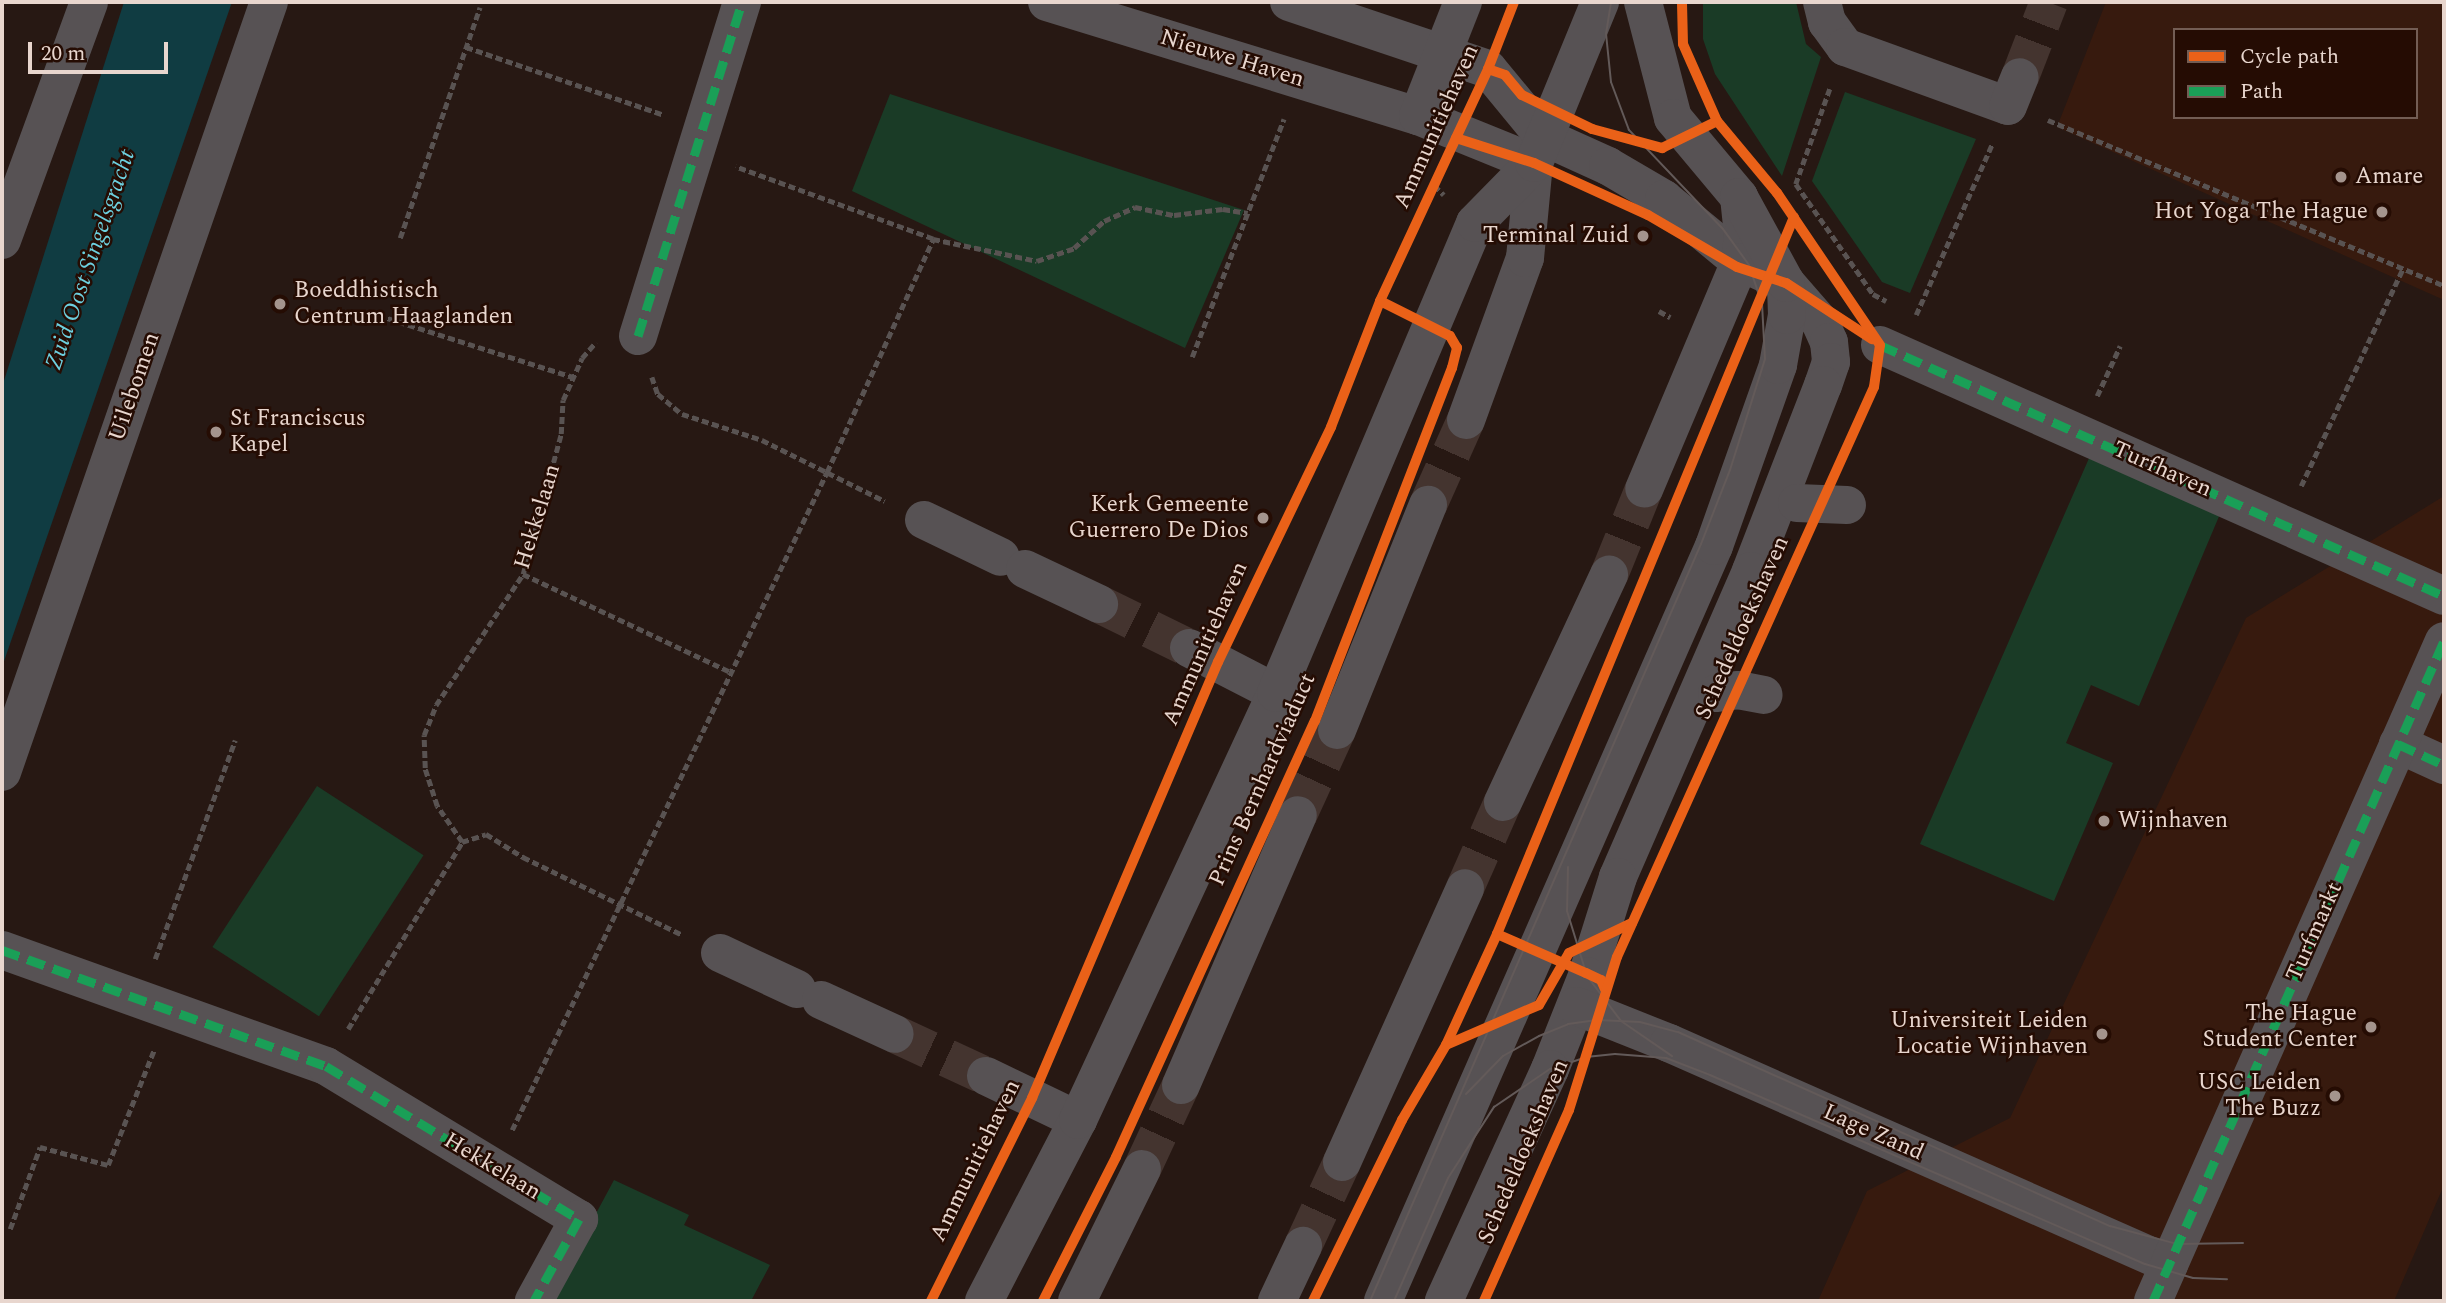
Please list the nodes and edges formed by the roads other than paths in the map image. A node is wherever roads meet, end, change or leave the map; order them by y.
1 (89, 2) edge
2 (269, 2) edge
3 (743, 2) edge
4 (1047, 2) edge
5 (1289, 2) edge
6 (1463, 2) edge
7 (1600, 2) edge
8 (1643, 2) edge
9 (1822, 2) edge
10 (1443, 52) junction
11 (2020, 77) tunnel mouth
12 (1418, 116) junction
13 (1539, 150) junction
14 (1739, 197) junction
15 (5, 221) edge
16 (1740, 261) junction
17 (1786, 283) junction
18 (638, 336) road end
19 (1890, 349) road end
20 (1466, 420) tunnel mouth
21 (1808, 426) junction
22 (1644, 489) tunnel mouth
23 (1429, 505) tunnel mouth
24 (924, 520) dead end
25 (1609, 576) tunnel mouth
26 (1756, 579) junction
27 (2444, 596) edge
28 (1099, 604) tunnel mouth
29 (2444, 641) edge
30 (1189, 648) tunnel mouth
31 (1276, 692) junction
32 (1337, 730) tunnel mouth
33 (2398, 744) junction
34 (2444, 765) edge
35 (2, 772) edge
36 (1662, 776) junction
37 (1503, 802) tunnel mouth
38 (1298, 815) tunnel mouth
39 (1465, 888) tunnel mouth
40 (2, 950) edge
41 (720, 953) dead end
42 (1576, 1006) junction
43 (895, 1034) tunnel mouth
44 (986, 1076) tunnel mouth
45 (1181, 1085) tunnel mouth
46 (1078, 1120) junction
47 (1342, 1162) tunnel mouth
48 (1142, 1169) tunnel mouth
49 (1303, 1246) tunnel mouth
50 (2169, 1264) junction
51 (534, 1301) edge
52 (984, 1301) edge
53 (1077, 1301) edge
54 (1277, 1301) edge
55 (1383, 1301) edge
56 (1444, 1301) edge
57 (2153, 1301) edge

1 - 15 street
2 - 35 street, Uilebomen
3 - 18 street
4 - 12 street, Nieuwe Haven
5 - 10 street
6 - 10 street, Ammunitiehaven
7 - 13 street
8 - 14 street
9 - 11 street
10 - 12 street
10 - 13 street
12 - 13 street, Nieuwe Haven
13 - 16 street, Schedeldoekshaven
13 - 20 street
13 - 31 street
14 - 16 street
14 - 17 street
16 - 17 street, Schedeldoekshaven
16 - 22 street
17 - 21 street, Schedeldoekshaven
17 - 55 street
19 - 27 street, Turfhaven
21 - 26 street, Schedeldoekshaven
21 - 26 street
23 - 32 street, Prins Bernhardviaduct
24 - 28 street
25 - 37 street
26 - 36 street, Schedeldoekshaven
26 - 36 street
29 - 33 street, Turfmarkt
30 - 31 street
31 - 46 street
33 - 34 street
33 - 50 street, Turfmarkt
36 - 42 street, Schedeldoekshaven
38 - 45 street, Prins Bernhardviaduct
39 - 47 street
40 - 51 street, Hekkelaan
41 - 43 street
42 - 50 street, Lage Zand
42 - 56 street, Schedeldoekshaven
44 - 46 street
46 - 52 street
48 - 53 street
49 - 54 street
50 - 57 street, Turfmarkt

